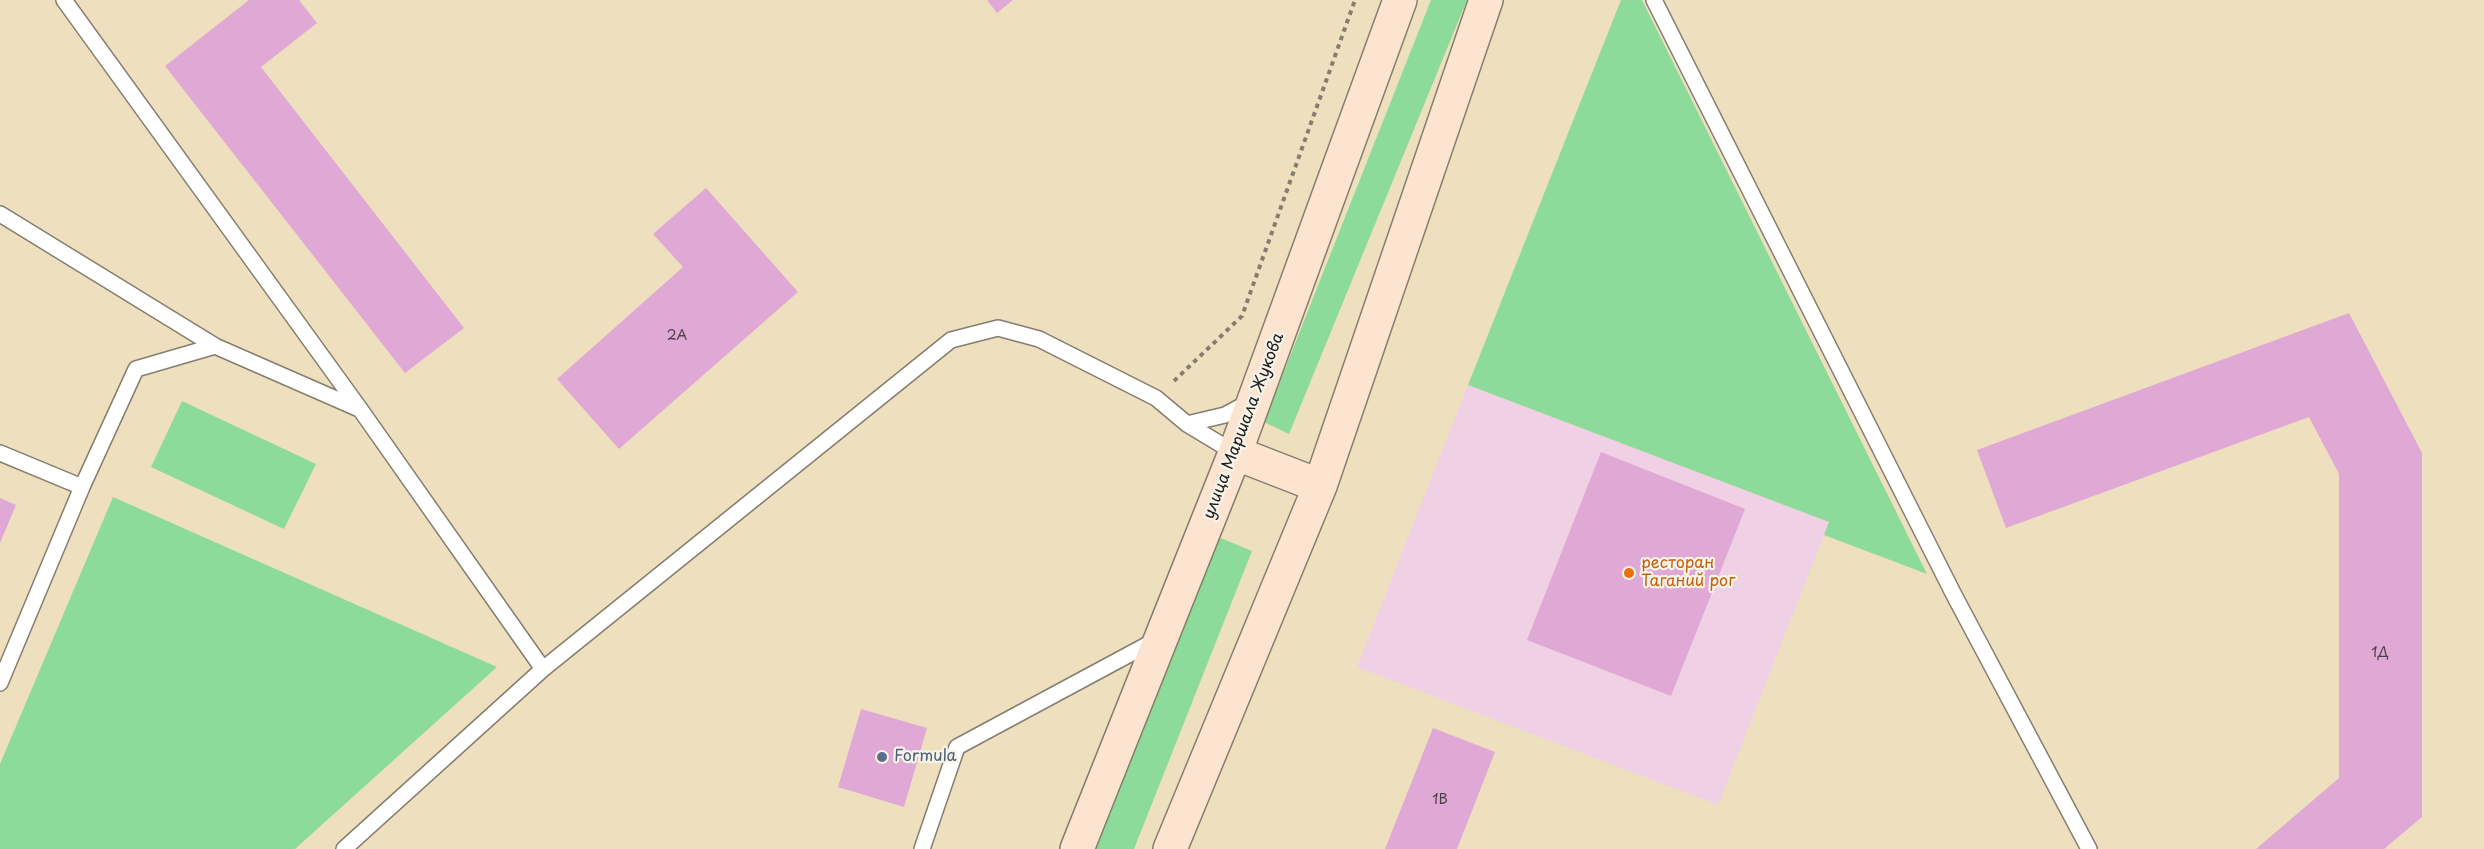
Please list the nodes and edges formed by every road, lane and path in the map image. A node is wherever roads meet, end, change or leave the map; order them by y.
1 (64, 0) edge
2 (1355, 0) edge
3 (1400, 0) edge
4 (1486, 0) edge
5 (1654, 0) edge
6 (0, 214) edge
7 (215, 346) junction
8 (1156, 398) junction
9 (1256, 398) junction
10 (360, 409) junction
11 (1187, 424) junction
12 (0, 453) edge
13 (1235, 453) junction
14 (1320, 486) junction
15 (82, 487) junction
16 (1162, 637) junction
17 (543, 669) junction
18 (0, 683) edge
19 (344, 849) edge
20 (922, 849) edge
21 (1077, 849) edge
22 (1170, 849) edge
23 (2089, 849) edge

1 - 10 lane
2 - 8 path
3 - 9 main road, улица Маршала Жукова
4 - 14 main road
5 - 23 lane
6 - 7 lane
7 - 10 lane
7 - 15 lane
8 - 11 lane
8 - 17 lane
9 - 11 lane
9 - 13 main road, улица Маршала Жукова
10 - 17 lane
11 - 13 lane
12 - 15 lane
13 - 14 main road
13 - 16 main road, улица Маршала Жукова
14 - 22 main road
15 - 18 lane
16 - 20 lane
16 - 21 main road, улица Маршала Жукова
17 - 19 lane

